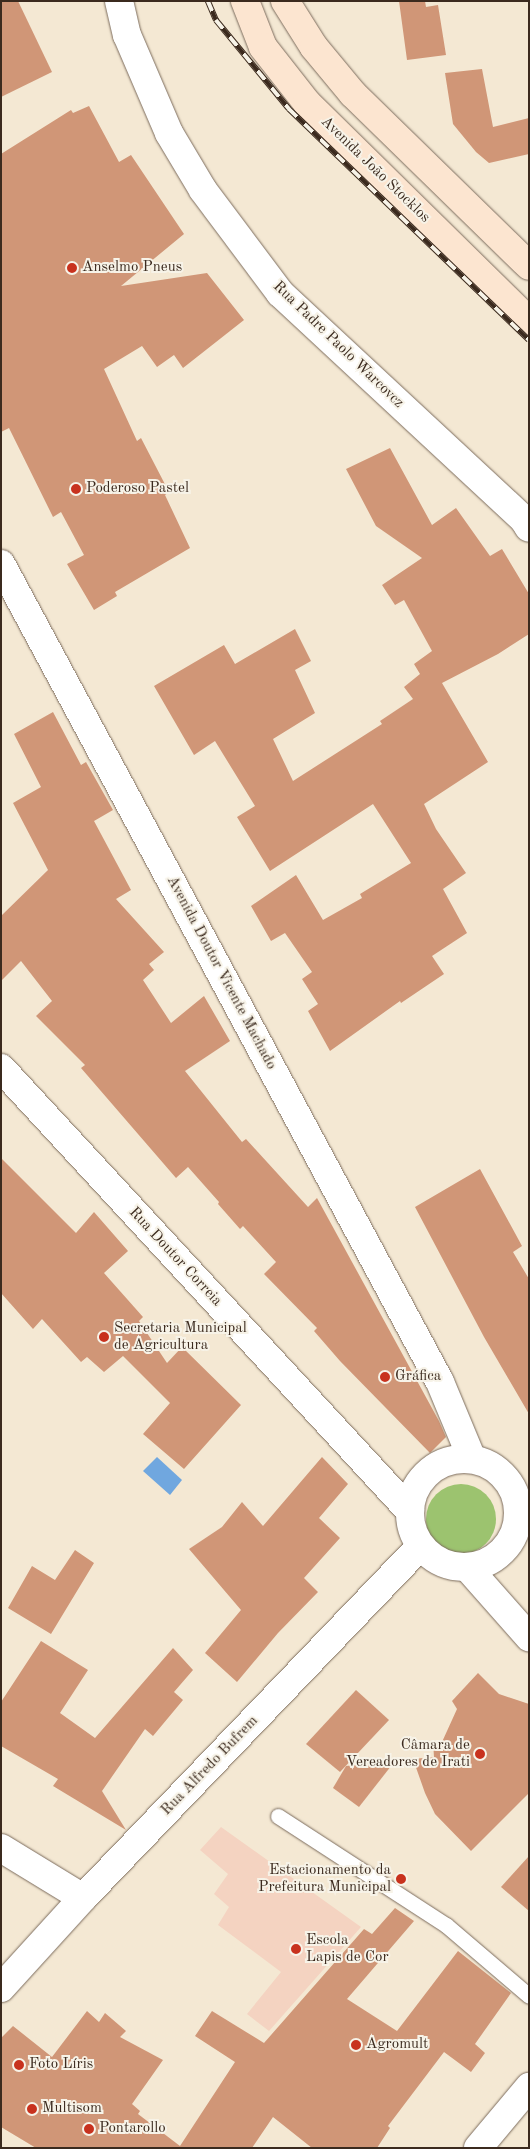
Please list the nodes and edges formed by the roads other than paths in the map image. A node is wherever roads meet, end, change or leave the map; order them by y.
1 (119, 1) edge
2 (245, 1) edge
3 (286, 1) edge
4 (529, 266) edge
5 (529, 321) edge
6 (529, 528) edge
7 (1, 564) edge
8 (1, 1068) edge
9 (463, 1459) junction
10 (370, 1468) junction
11 (422, 1477) junction
12 (410, 1511) junction
13 (524, 1518) edge
14 (421, 1546) junction
15 (467, 1567) junction
16 (529, 1637) edge
17 (278, 1816) dead end
18 (1, 1848) edge
19 (83, 1898) junction
20 (1, 1988) edge
21 (529, 1996) edge
22 (529, 2087) edge
23 (478, 2148) edge

1 - 6 street, Rua Padre Paolo Warcovcz
2 - 5 main road, Avenida João Stocklos
3 - 4 main road
7 - 9 street, Avenida Doutor Vicente Machado
8 - 10 street, Rua Doutor Correia
9 - 11 street
9 - 13 street
10 - 11 street
10 - 12 street, Rua Doutor Correia
11 - 12 street
12 - 14 street
13 - 15 street
14 - 15 street
14 - 19 street, Rua Alfredo Bufrem
15 - 16 street
17 - 21 lane
18 - 19 street
19 - 20 street, Rua Alfredo Bufrem
22 - 23 street

